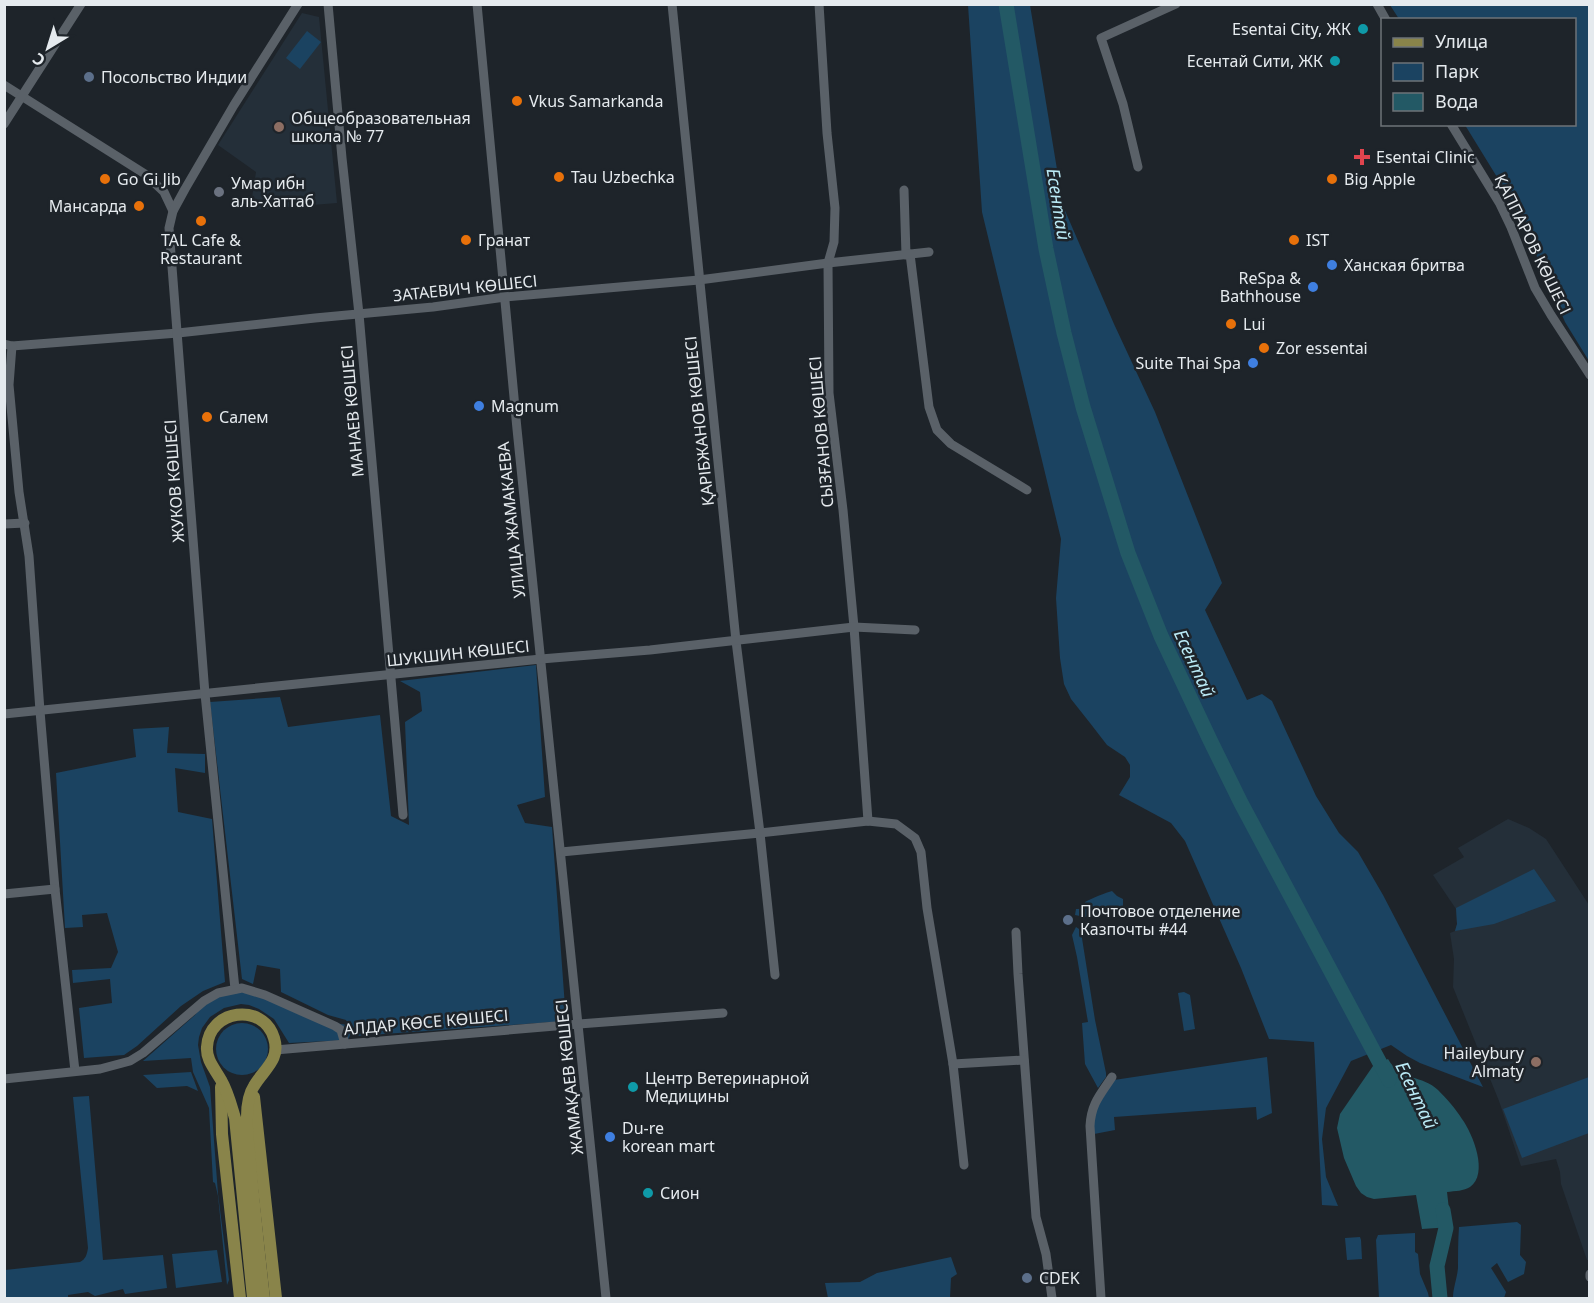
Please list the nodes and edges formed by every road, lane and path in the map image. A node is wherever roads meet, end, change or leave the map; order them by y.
1 (81, 4) edge
2 (298, 4) edge
3 (328, 4) edge
4 (477, 4) edge
5 (672, 4) edge
6 (819, 4) edge
7 (1176, 4) edge
8 (1377, 4) edge
9 (1385, 18) edge
10 (4, 85) edge
11 (22, 96) junction
12 (4, 124) edge
13 (1452, 126) edge
14 (1138, 167) dead end
15 (904, 190) dead end
16 (173, 211) junction
17 (929, 252) dead end
18 (908, 254) junction
19 (828, 263) junction
20 (699, 280) junction
21 (505, 297) junction
22 (359, 314) junction
23 (178, 333) junction
24 (8, 345) edge
25 (1590, 375) edge
26 (1027, 490) dead end
27 (25, 523) junction
28 (4, 524) edge
29 (854, 627) junction
30 (915, 630) dead end
31 (736, 641) junction
32 (541, 659) junction
33 (390, 675) junction
34 (205, 694) junction
35 (40, 711) junction
36 (4, 714) edge
37 (403, 815) dead end
38 (868, 821) junction
39 (760, 833) junction
40 (561, 852) junction
41 (55, 889) junction
42 (4, 894) edge
43 (1016, 932) dead end
44 (775, 975) dead end
45 (235, 989) junction
46 (723, 1013) dead end
47 (579, 1024) junction
48 (345, 1044) junction
49 (275, 1050) junction
50 (1024, 1060) junction
51 (953, 1064) junction
52 (75, 1071) junction
53 (1112, 1077) dead end
54 (4, 1079) edge
55 (221, 1080) junction
56 (254, 1086) junction
57 (964, 1165) dead end
58 (240, 1299) edge
59 (253, 1299) edge
60 (264, 1299) edge
61 (276, 1299) edge
62 (606, 1299) edge
63 (1052, 1299) edge
64 (1101, 1299) edge

1 - 11 street
2 - 16 street, ЖУКОВ КӨШЕСІ
3 - 22 street, МАНАЕВ КӨШЕСІ
4 - 21 street, УЛИЦА ЖАМАКАЕВА
5 - 20 street, ҚАРІБЖАНОВ КӨШЕСІ
6 - 19 street, СЫЗҒАНОВ КӨШЕСІ
7 - 14 street
8 - 9 street
10 - 11 street
11 - 12 street
11 - 16 street
13 - 25 street, ҚАППАРОВ КӨШЕСІ
15 - 18 street
16 - 23 street, ЖУКОВ КӨШЕСІ
17 - 18 street, ЗАТАЕВИЧ КӨШЕСІ
18 - 19 street, ЗАТАЕВИЧ КӨШЕСІ
18 - 26 street
19 - 20 street, ЗАТАЕВИЧ КӨШЕСІ
19 - 29 street, СЫЗҒАНОВ КӨШЕСІ
20 - 21 street, ЗАТАЕВИЧ КӨШЕСІ
20 - 31 street, ҚАРІБЖАНОВ КӨШЕСІ
21 - 22 street, ЗАТАЕВИЧ КӨШЕСІ
21 - 32 street, УЛИЦА ЖАМАКАЕВА
22 - 23 street, ЗАТАЕВИЧ КӨШЕСІ
22 - 33 street, МАНАЕВ КӨШЕСІ
23 - 24 street, ЗАТАЕВИЧ КӨШЕСІ
23 - 34 street, ЖУКОВ КӨШЕСІ
24 - 27 street
27 - 28 street
27 - 35 street
29 - 30 street, ШУКШИН КӨШЕСІ
29 - 31 street, ШУКШИН КӨШЕСІ
29 - 38 street, СЫЗҒАНОВ КӨШЕСІ
31 - 32 street, ШУКШИН КӨШЕСІ
31 - 39 street, ҚАРІБЖАНОВ КӨШЕСІ
32 - 33 street, ШУКШИН КӨШЕСІ
32 - 40 street, УЛИЦА ЖАМАКАЕВА
33 - 34 street, ШУКШИН КӨШЕСІ
33 - 37 street, МАНАЕВ КӨШЕСІ
34 - 35 street, ШУКШИН КӨШЕСІ
34 - 45 street, ЖУКОВ КӨШЕСІ
35 - 36 street, ШУКШИН КӨШЕСІ
35 - 41 street
38 - 39 street
38 - 51 street
39 - 40 street
39 - 44 street, ҚАРІБЖАНОВ КӨШЕСІ
40 - 47 street, ЖАМАҚАЕВ КӨШЕСІ
41 - 42 street
41 - 52 street
43 - 50 street
45 - 48 street
45 - 52 street
46 - 47 street, АЛДАР КӨСЕ КӨШЕСІ
47 - 48 street, АЛДАР КӨСЕ КӨШЕСІ
47 - 62 street, ЖАМАҚАЕВ КӨШЕСІ
48 - 49 street, АЛДАР КӨСЕ КӨШЕСІ
49 - 55 main road
49 - 56 main road
50 - 51 street
50 - 63 street
51 - 57 street
52 - 54 street
53 - 64 street
55 - 58 main road
55 - 59 main road
56 - 60 main road
56 - 61 main road

